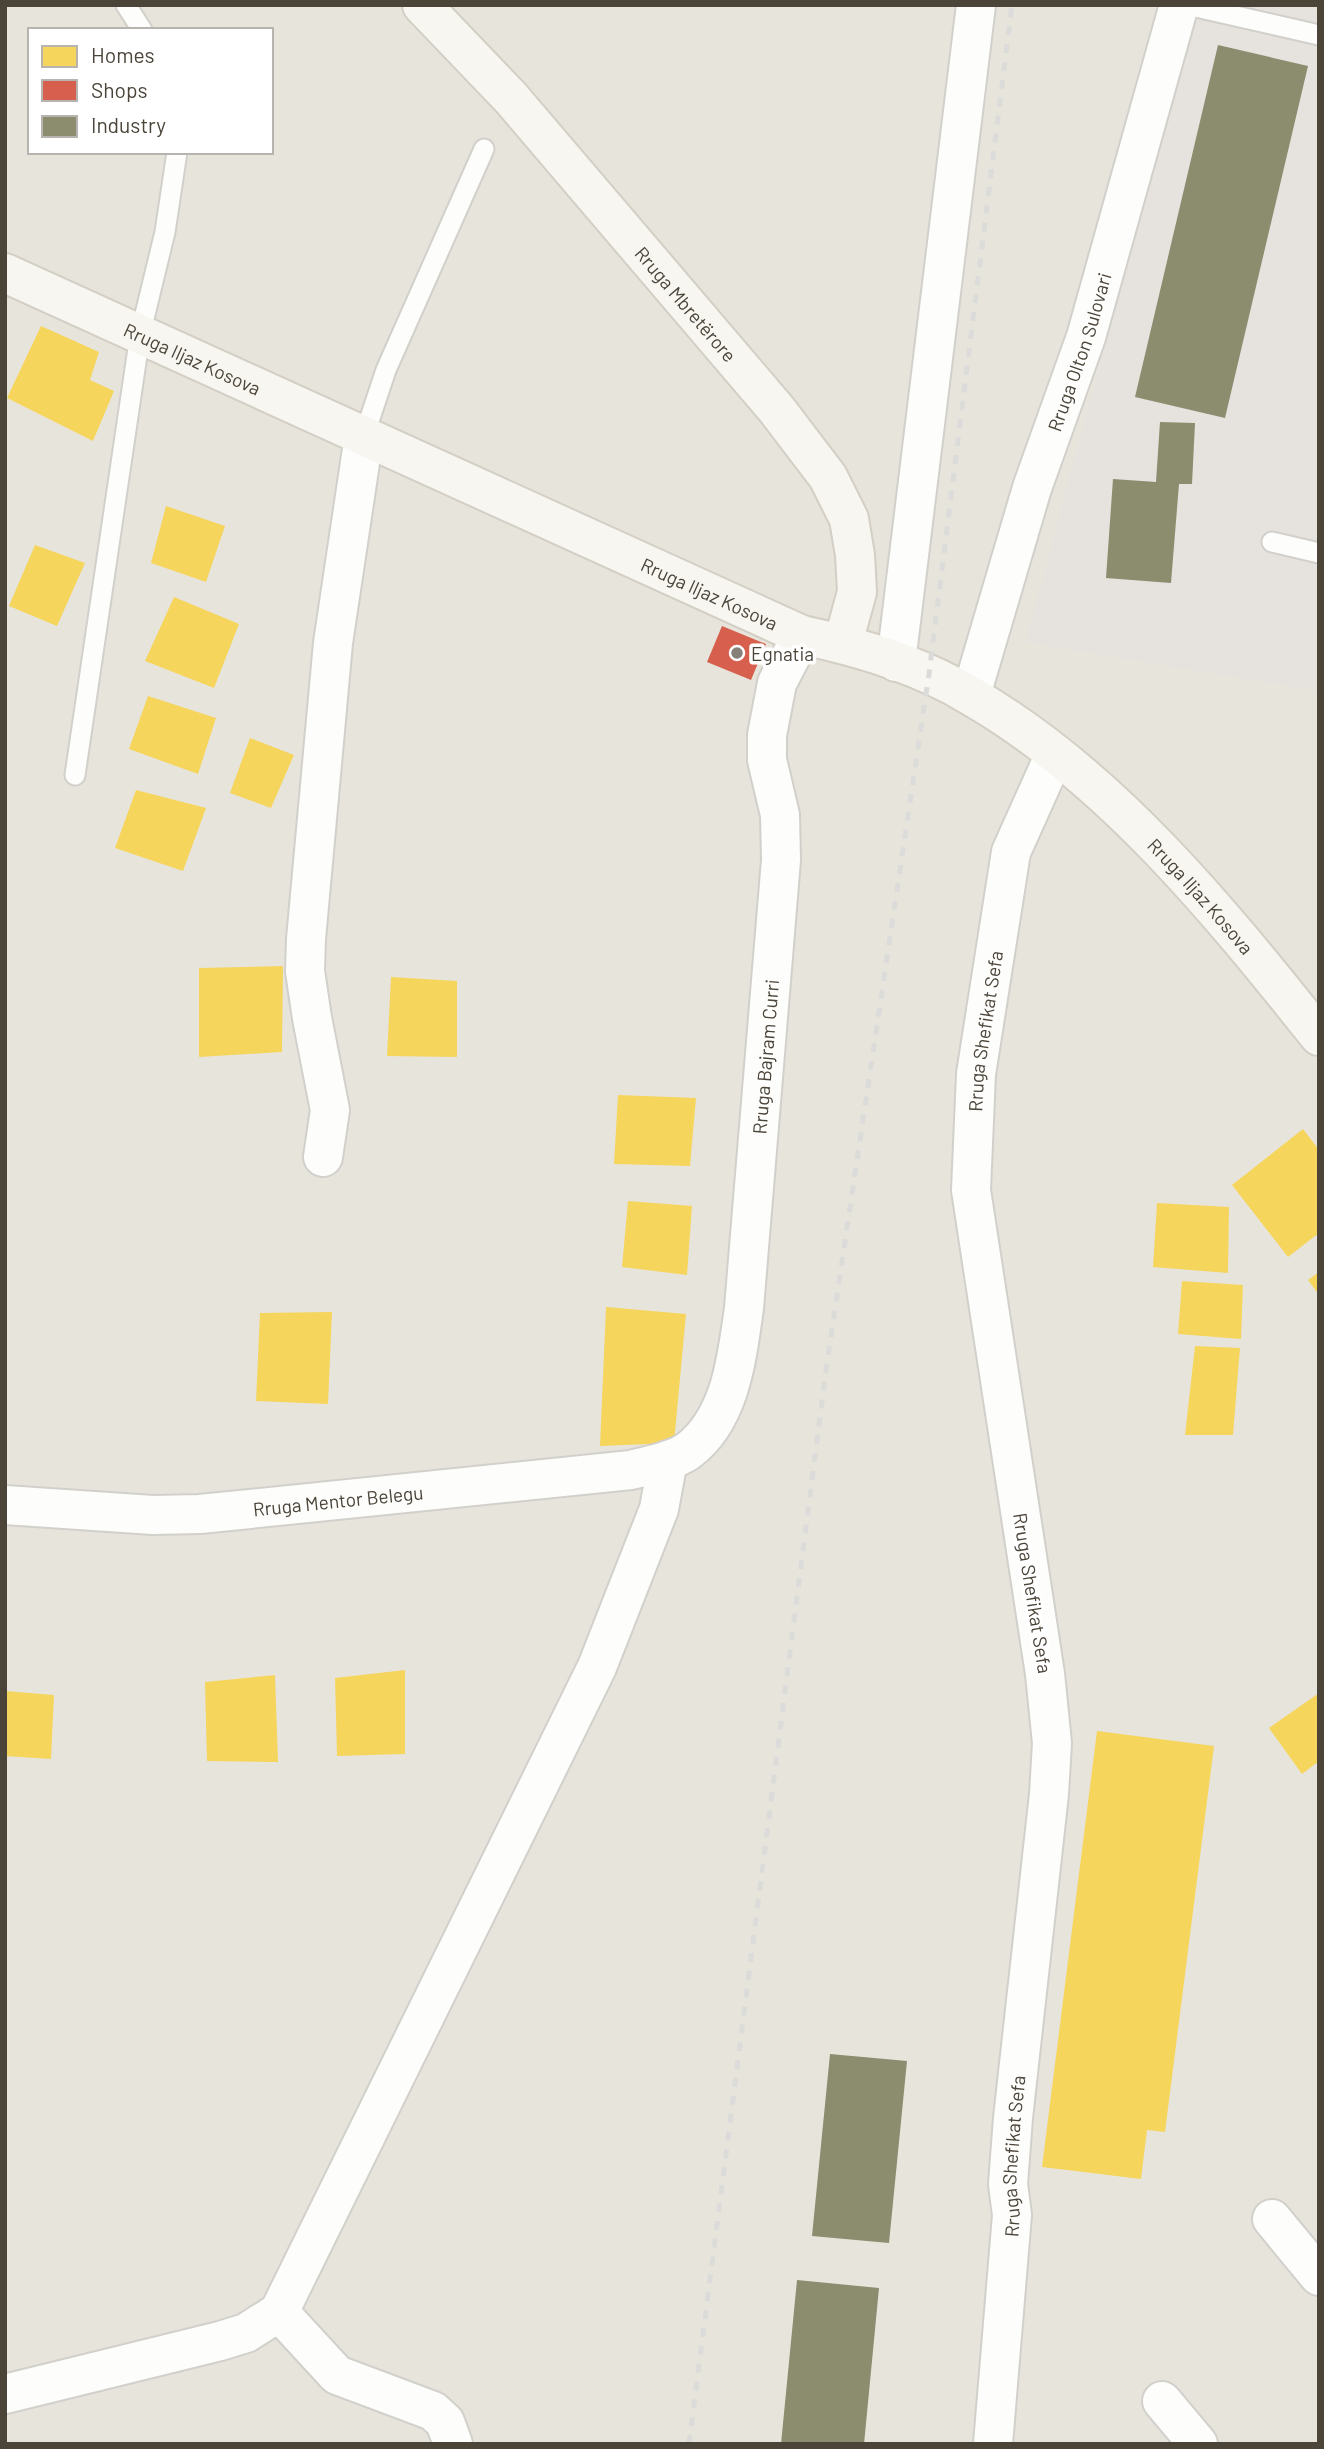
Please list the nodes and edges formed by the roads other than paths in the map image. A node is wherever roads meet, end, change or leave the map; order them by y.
1 (126, 5) edge
2 (422, 5) edge
3 (976, 5) edge
4 (1179, 5) edge
5 (1187, 5) edge
6 (141, 28) edge
7 (1319, 35) edge
8 (484, 149) dead end
9 (177, 154) edge
10 (5, 273) edge
11 (140, 335) junction
12 (364, 436) junction
13 (1272, 542) dead end
14 (1319, 552) edge
15 (802, 635) junction
16 (843, 643) junction
17 (896, 662) junction
18 (971, 695) junction
19 (1055, 754) junction
20 (75, 775) dead end
21 (1319, 1036) edge
22 (323, 1157) dead end
23 (668, 1460) junction
24 (5, 1505) edge
25 (1272, 2219) dead end
26 (1319, 2276) edge
27 (279, 2312) junction
28 (5, 2394) edge
29 (1162, 2401) dead end
30 (453, 2444) edge
31 (993, 2444) edge
32 (1198, 2444) edge

1 - 6 lane
2 - 16 street, Rruga Mbretërore
3 - 17 street
4 - 18 street, Rruga Olton Sulovari
5 - 7 lane
8 - 12 lane
9 - 11 lane
10 - 11 street, Rruga Iljaz Kosova
11 - 12 street, Rruga Iljaz Kosova
11 - 20 lane
12 - 15 street, Rruga Iljaz Kosova
12 - 22 street
13 - 14 lane
15 - 16 street, Rruga Iljaz Kosova
15 - 23 street, Rruga Bajram Curri
16 - 17 street, Rruga Iljaz Kosova
17 - 18 street, Rruga Iljaz Kosova
18 - 19 street, Rruga Iljaz Kosova
19 - 21 street, Rruga Iljaz Kosova
19 - 31 street, Rruga Shefikat Sefa
23 - 24 street, Rruga Mentor Belegu
23 - 27 street
25 - 26 street
27 - 28 street
27 - 30 street
29 - 32 street

